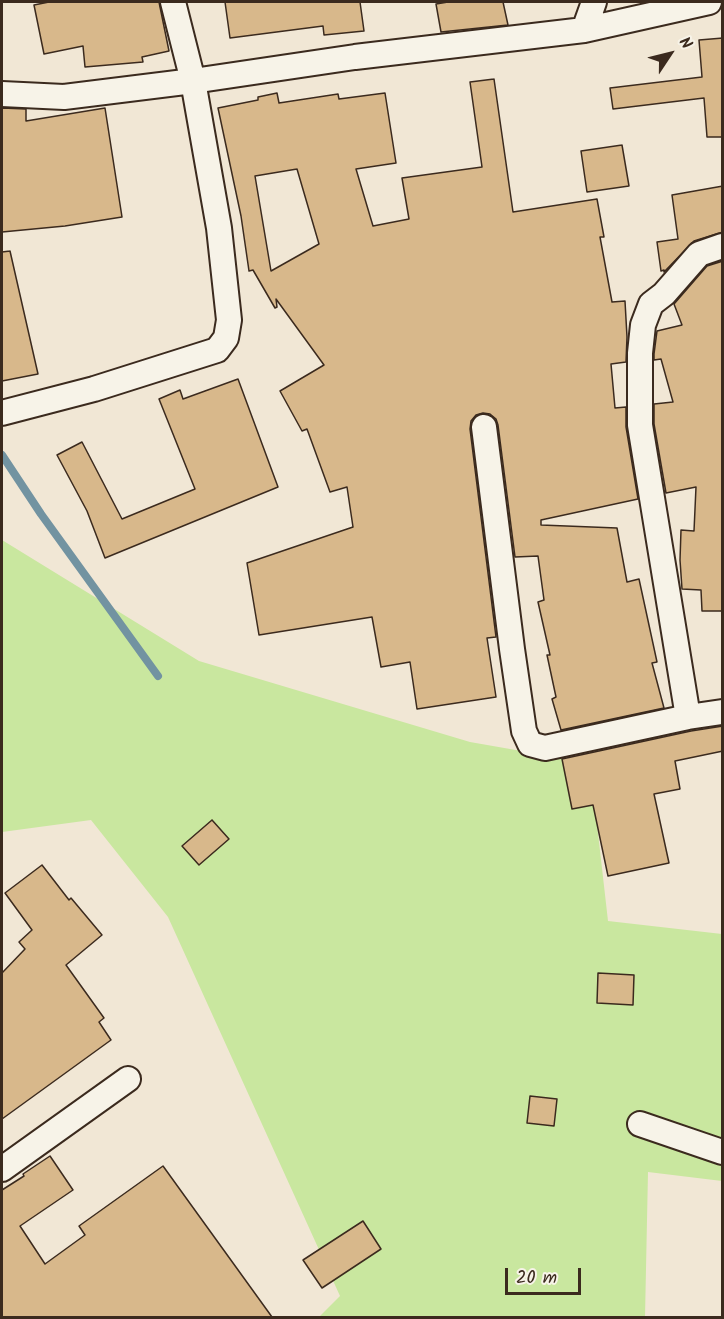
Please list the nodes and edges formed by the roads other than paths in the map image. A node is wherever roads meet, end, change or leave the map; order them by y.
1 (173, 2) edge
2 (594, 2) edge
3 (709, 2) edge
4 (584, 30) junction
5 (193, 81) junction
6 (2, 94) edge
7 (723, 246) edge
8 (2, 413) edge
9 (484, 427) dead end
10 (723, 712) edge
11 (688, 717) junction
12 (128, 1079) dead end
13 (640, 1124) dead end
14 (723, 1152) edge
15 (2, 1168) edge

1 - 5 street
2 - 4 street
3 - 4 street
4 - 5 street
5 - 6 street
5 - 8 street
7 - 11 street
9 - 11 street
10 - 11 street
12 - 15 street
13 - 14 street

